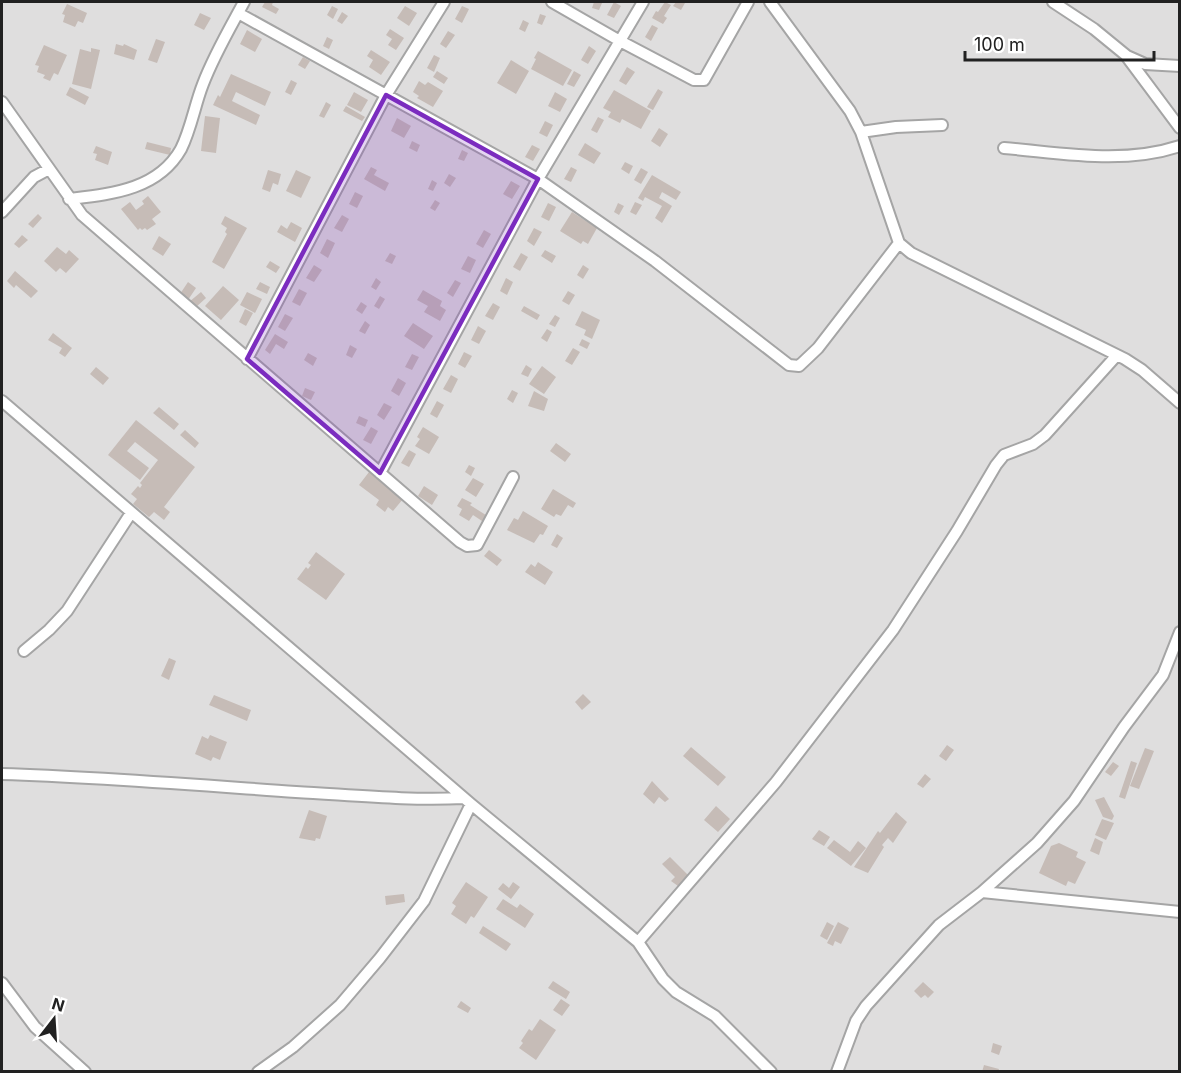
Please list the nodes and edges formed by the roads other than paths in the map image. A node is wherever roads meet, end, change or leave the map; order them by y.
1 (244, 2) edge
2 (444, 2) edge
3 (552, 2) edge
4 (643, 2) edge
5 (748, 2) edge
6 (770, 2) edge
7 (1053, 2) edge
8 (238, 13) junction
9 (620, 41) junction
10 (1127, 56) junction
11 (1179, 66) edge
12 (386, 94) junction
13 (2, 102) edge
14 (942, 125) dead end
15 (1179, 128) edge
16 (861, 132) junction
17 (1179, 146) edge
18 (1004, 148) dead end
19 (50, 169) junction
20 (538, 179) junction
21 (69, 199) junction
22 (2, 212) edge
23 (899, 243) junction
24 (1116, 355) junction
25 (247, 359) junction
26 (2, 401) edge
27 (1179, 403) edge
28 (380, 473) junction
29 (513, 477) dead end
30 (131, 513) junction
31 (1179, 632) edge
32 (24, 651) dead end
33 (2, 774) edge
34 (468, 801) junction
35 (982, 892) junction
36 (1179, 912) edge
37 (638, 942) junction
38 (2, 983) edge
39 (85, 1071) edge
40 (258, 1071) edge
41 (771, 1071) edge
42 (837, 1071) edge

1 - 8 street
2 - 12 street
3 - 9 street
4 - 9 street
5 - 9 street
6 - 16 street
7 - 10 street
8 - 12 street
8 - 21 street
9 - 20 street
10 - 11 street
10 - 15 street
12 - 20 street
12 - 25 street
13 - 19 street
14 - 16 street
16 - 23 street
17 - 18 street
19 - 21 street
19 - 22 street
20 - 23 street
20 - 28 street
21 - 25 street
23 - 24 street
24 - 27 street
24 - 37 street
25 - 28 street
26 - 30 street
28 - 29 street
30 - 32 street
30 - 34 street
31 - 35 street
33 - 34 street
34 - 37 street
34 - 40 street
35 - 36 street
35 - 42 street
37 - 41 street
38 - 39 street

